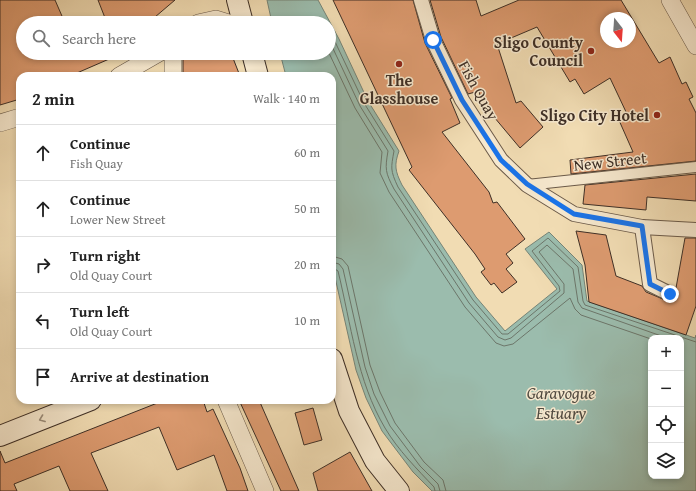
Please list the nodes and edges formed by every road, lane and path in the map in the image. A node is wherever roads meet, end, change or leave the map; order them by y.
1 (421, 0) edge
2 (670, 0) edge
3 (237, 13) edge
4 (226, 16) edge
5 (696, 46) edge
6 (147, 60) edge
7 (173, 60) edge
8 (254, 60) edge
9 (126, 72) edge
10 (173, 72) edge
11 (257, 72) edge
12 (16, 118) edge
13 (0, 123) edge
14 (696, 168) edge
15 (527, 184) junction
16 (642, 226) junction
17 (696, 230) edge
18 (670, 294) dead end
19 (336, 371) edge
20 (81, 404) edge
21 (228, 404) edge
22 (0, 436) edge
23 (265, 491) edge
24 (399, 491) edge

1 - 15 street, Fish Quay
2 - 5 street
3 - 4 street
6 - 9 street
7 - 10 street
8 - 11 main road
12 - 13 street
14 - 15 street, New Street
15 - 16 street, Fish Quay
16 - 17 street, Fish Quay
16 - 18 street
19 - 24 main road
20 -> 22 main road
21 - 23 street

